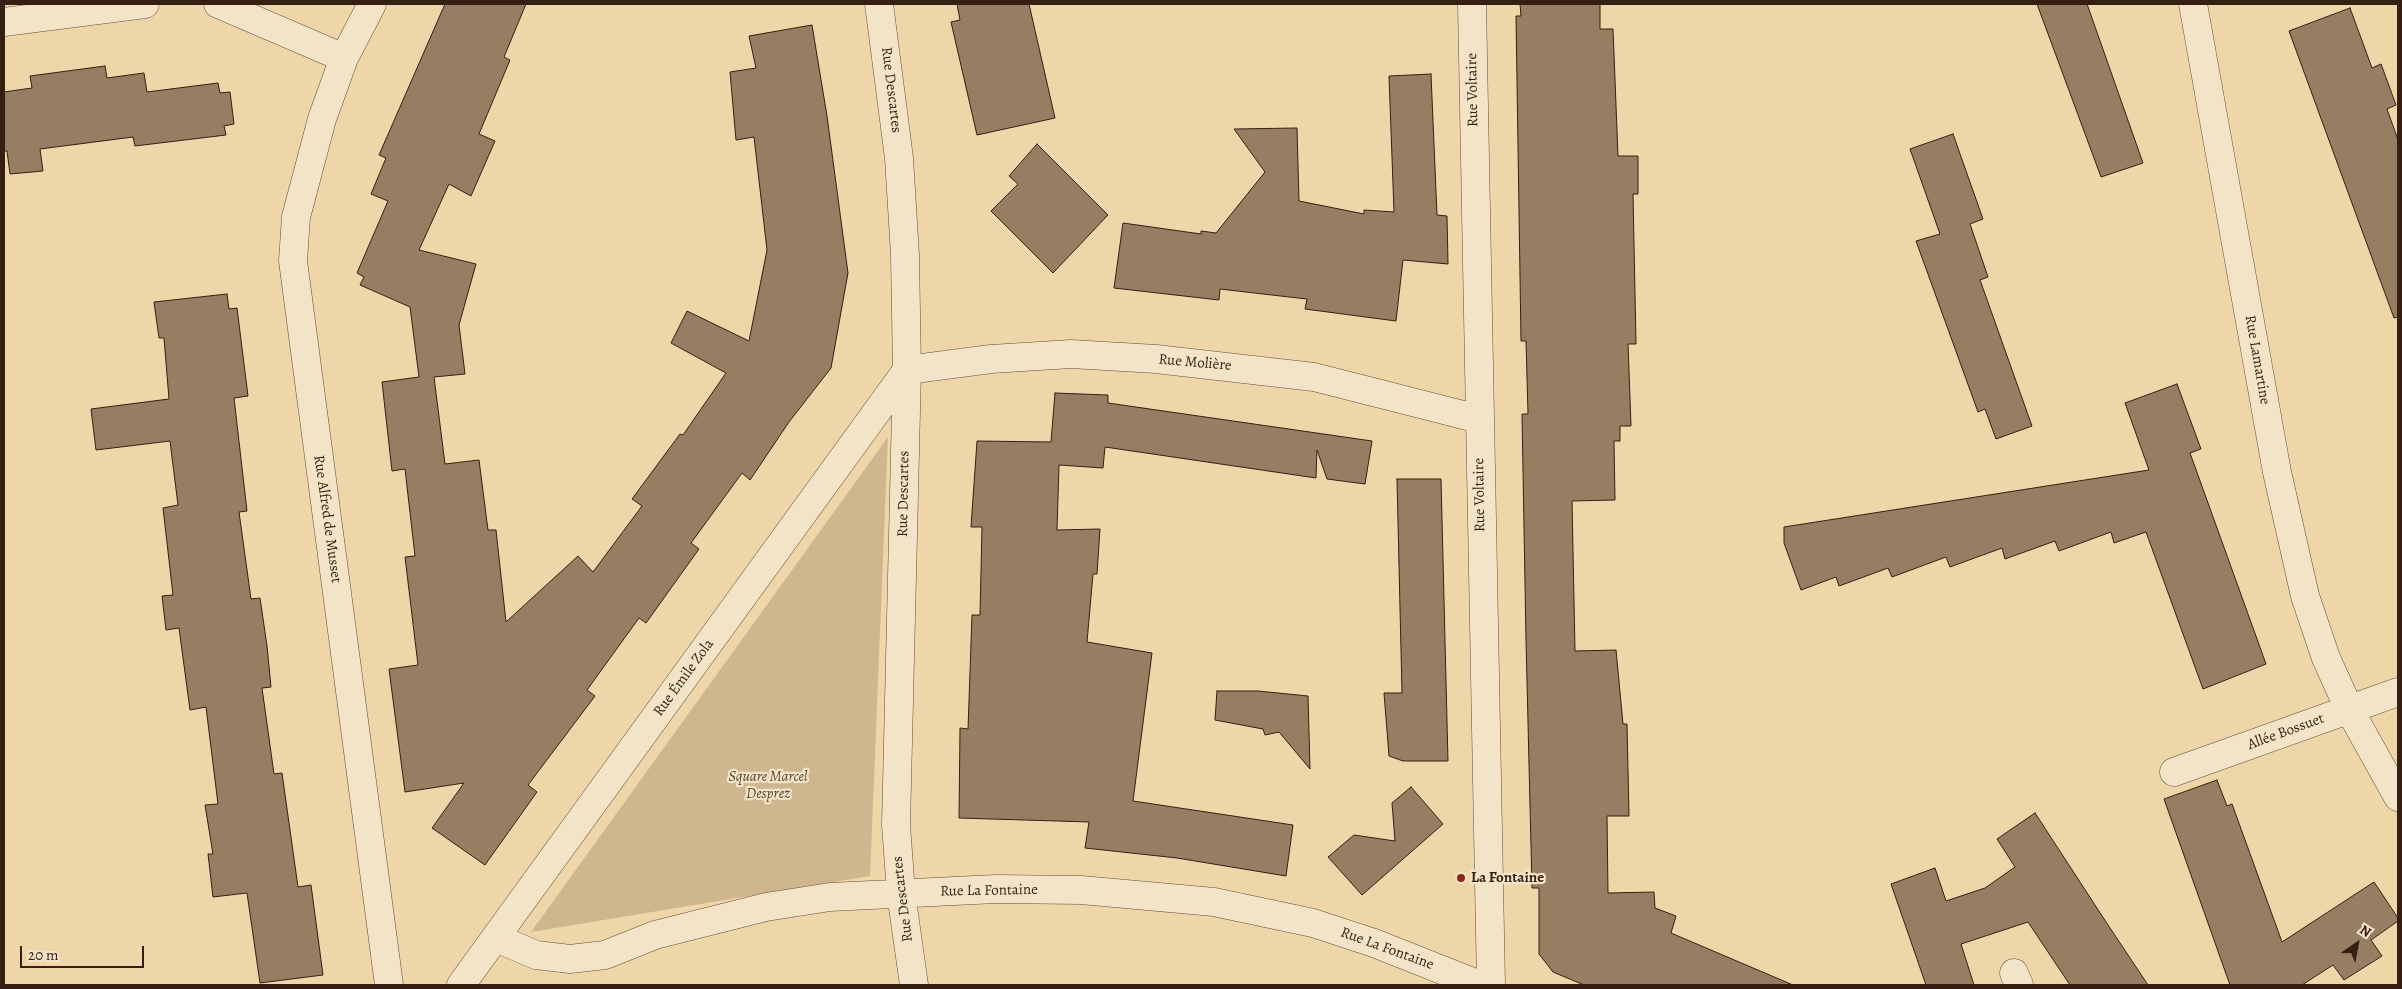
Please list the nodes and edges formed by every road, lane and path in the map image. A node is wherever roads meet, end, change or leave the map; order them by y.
1 (145, 4) edge
2 (218, 4) edge
3 (372, 4) edge
4 (879, 4) edge
5 (1472, 4) edge
6 (2193, 4) edge
7 (4, 22) edge
8 (344, 58) junction
9 (907, 370) junction
10 (1479, 419) junction
11 (2398, 692) edge
12 (2349, 710) junction
13 (2174, 772) dead end
14 (2398, 797) edge
15 (901, 893) junction
16 (496, 938) junction
17 (390, 985) edge
18 (461, 985) edge
19 (914, 985) edge
20 (1480, 985) edge
21 (1491, 985) edge

1 - 7 street
2 - 8 street
3 - 8 street, Rue Alfred de Musset
4 - 9 street, Rue Descartes
5 - 10 street, Rue Voltaire
6 - 12 street, Rue Lamartine
8 - 17 street, Rue Alfred de Musset
9 - 10 street, Rue Molière
9 - 15 street, Rue Descartes
9 - 16 street, Rue Émile Zola
10 - 21 street, Rue Voltaire
11 - 12 street, Allée Bossuet
12 - 13 street, Allée Bossuet
12 - 14 street, Rue Lamartine
15 - 16 street, Rue La Fontaine
15 - 19 street, Rue Descartes
15 - 20 street, Rue La Fontaine
16 - 18 street, Rue Émile Zola

